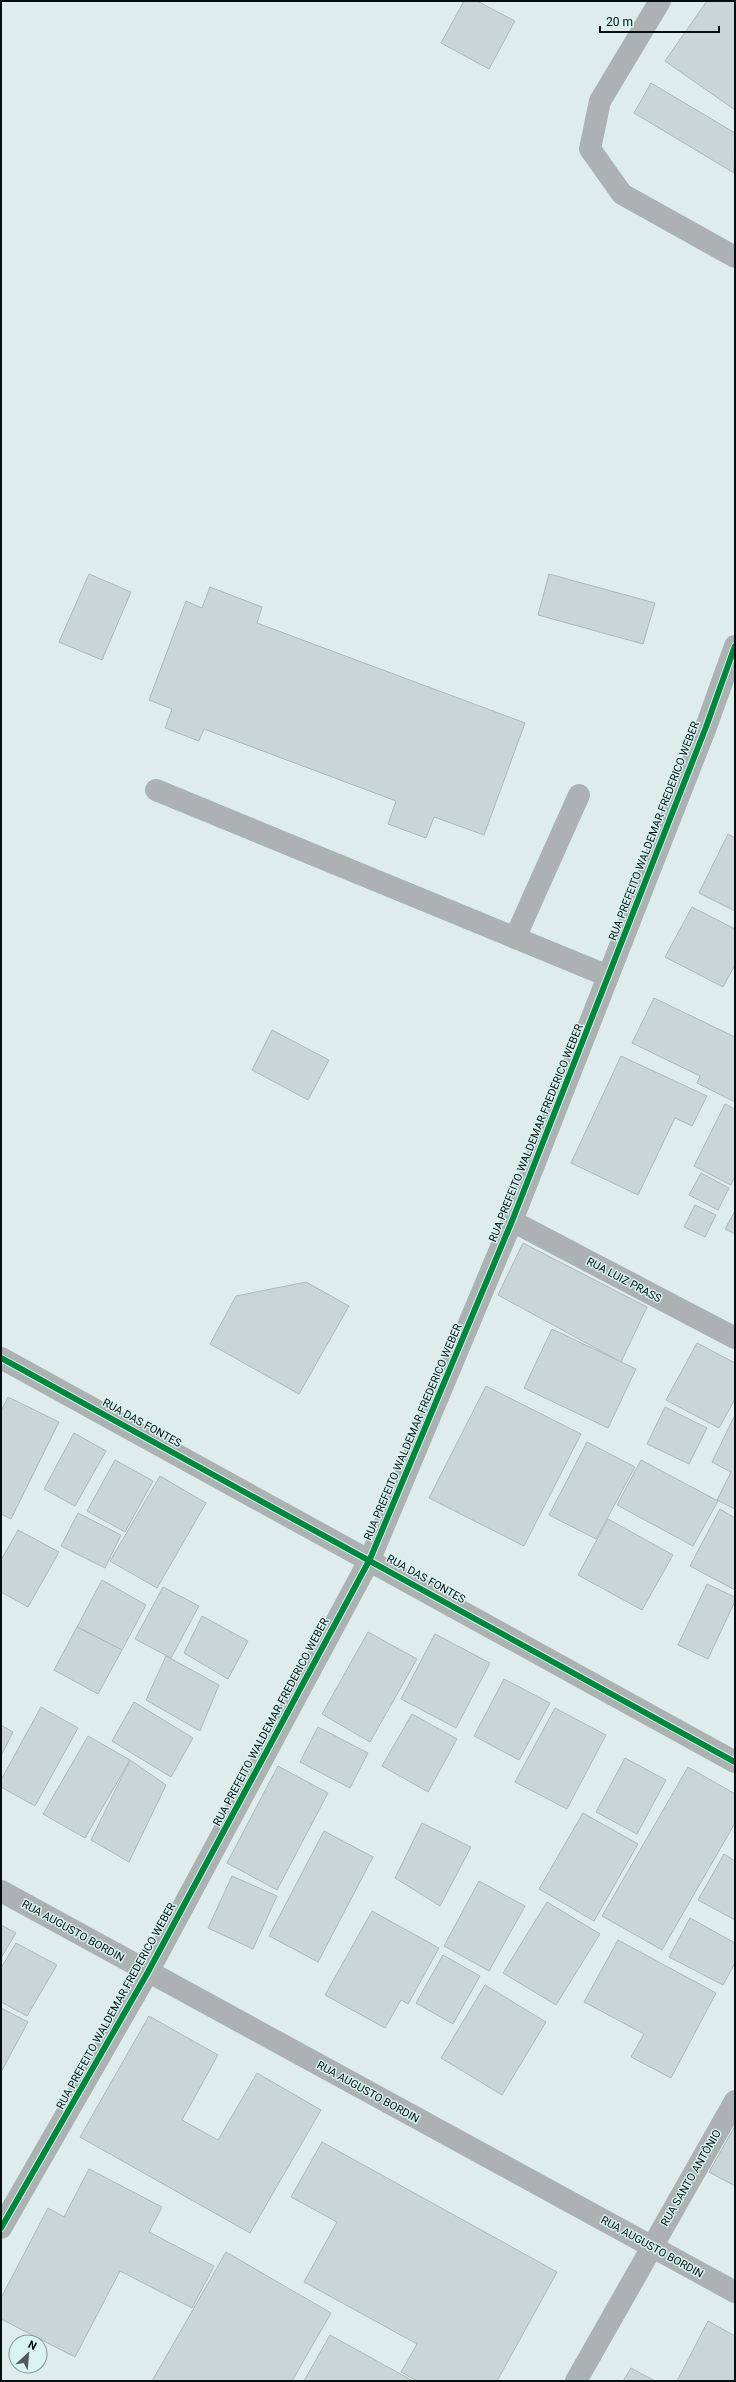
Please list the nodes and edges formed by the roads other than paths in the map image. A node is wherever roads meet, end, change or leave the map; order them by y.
1 (660, 1) edge
2 (735, 257) edge
3 (735, 646) edge
4 (156, 790) dead end
5 (579, 795) dead end
6 (515, 938) junction
7 (608, 976) junction
8 (512, 1221) junction
9 (735, 1338) edge
10 (1, 1358) edge
11 (370, 1559) junction
12 (735, 1762) edge
13 (1, 1891) edge
14 (148, 1972) junction
15 (735, 2101) edge
16 (1, 2228) edge
17 (652, 2246) junction
18 (735, 2292) edge
19 (576, 2381) edge

1 - 2 street
3 - 7 street, RUA PREFEITO WALDEMAR FREDERICO WEBER
4 - 6 street
5 - 6 street
6 - 7 street
7 - 8 street, RUA PREFEITO WALDEMAR FREDERICO WEBER
8 - 9 street, RUA LUIZ PRASS
8 - 11 street, RUA PREFEITO WALDEMAR FREDERICO WEBER
10 - 11 street, RUA DAS FONTES
11 - 12 street, RUA DAS FONTES
11 - 14 street, RUA PREFEITO WALDEMAR FREDERICO WEBER
13 - 14 street, RUA AUGUSTO BORDIN
14 - 16 street, RUA PREFEITO WALDEMAR FREDERICO WEBER
14 - 17 street, RUA AUGUSTO BORDIN
15 - 17 street, RUA SANTO ANTÔNIO
17 - 18 street, RUA AUGUSTO BORDIN
17 - 19 street, RUA SANTO ANTÔNIO

